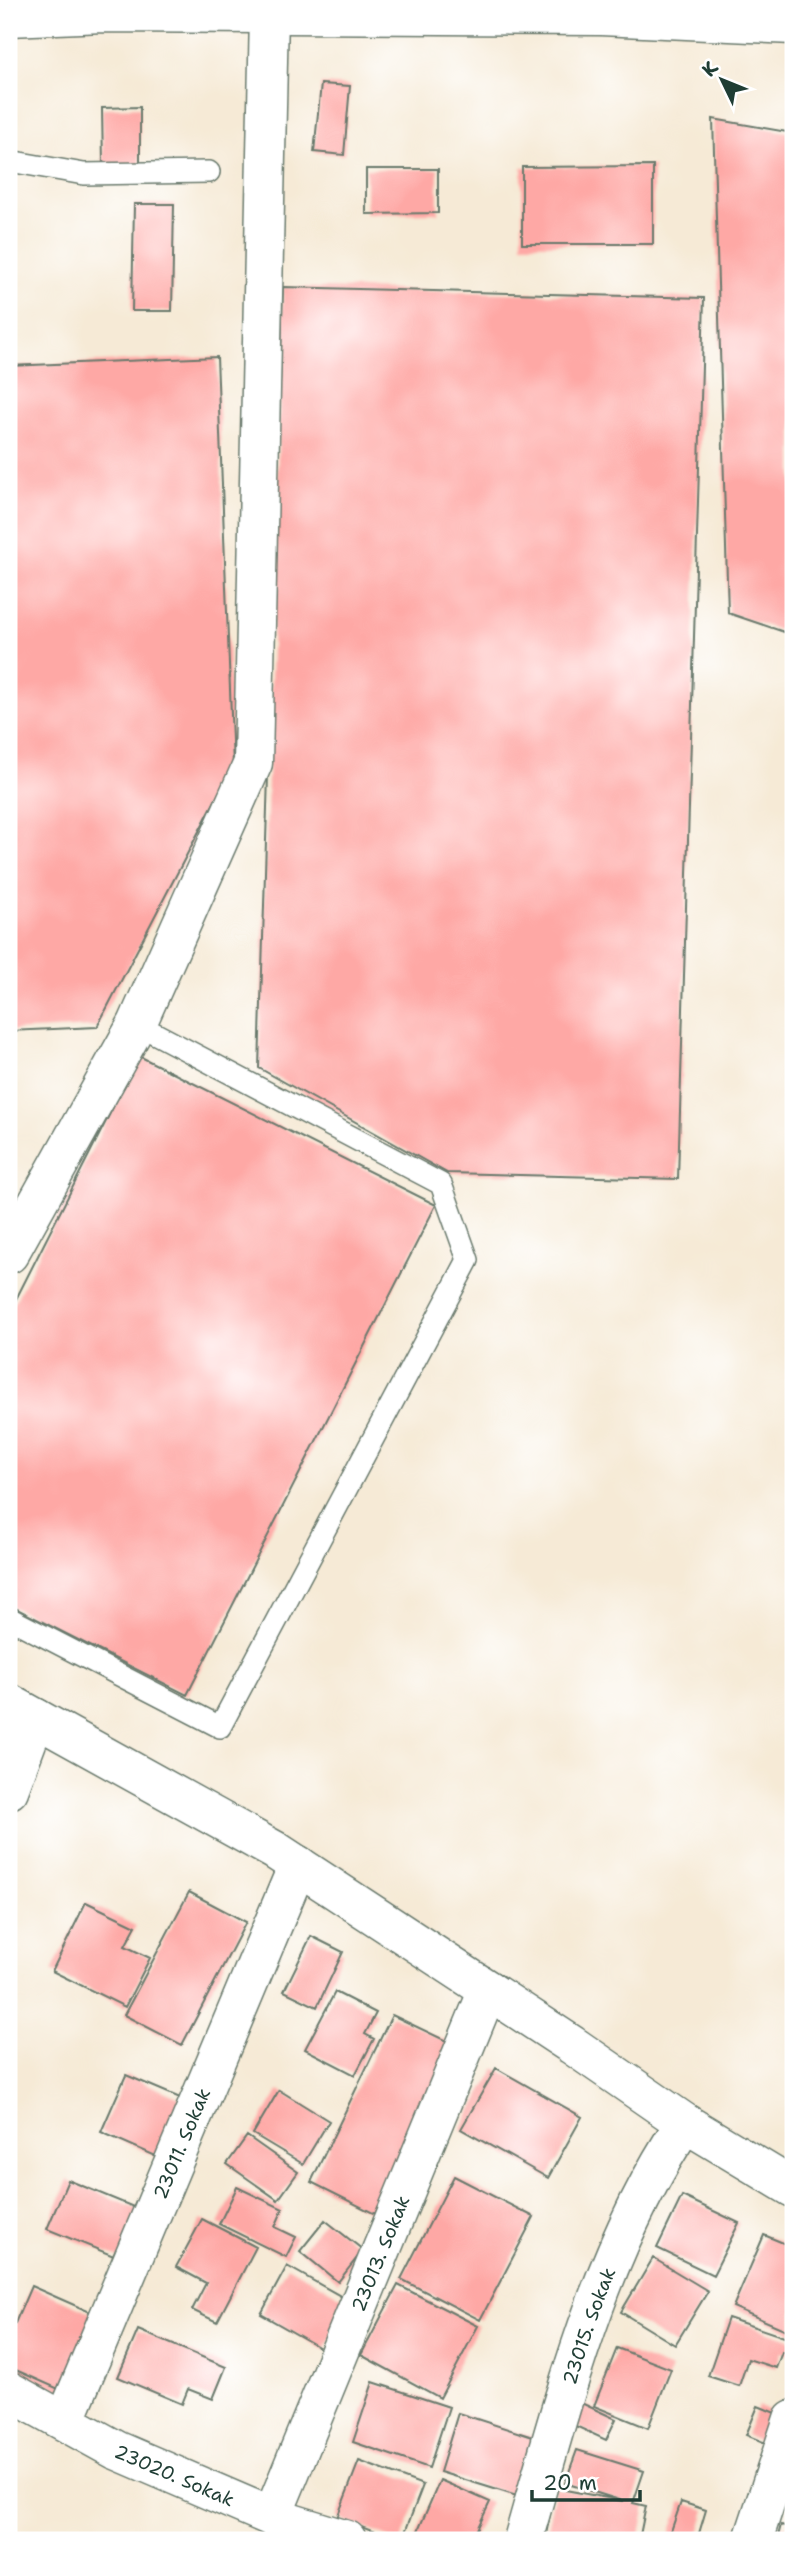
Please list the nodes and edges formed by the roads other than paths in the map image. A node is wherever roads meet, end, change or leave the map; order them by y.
1 (269, 14) junction
2 (9, 16) edge
3 (793, 24) edge
4 (9, 161) edge
5 (209, 172) dead end
6 (137, 1024) junction
7 (9, 1254) edge
8 (9, 1618) edge
9 (22, 1710) edge
10 (9, 1790) edge
11 (298, 1865) junction
12 (488, 1990) junction
13 (685, 2123) junction
14 (793, 2188) edge
15 (9, 2390) edge
16 (793, 2419) edge
17 (65, 2421) junction
18 (272, 2517) junction
19 (347, 2540) edge
20 (523, 2540) edge
21 (754, 2540) edge

1 - 2 street
1 - 3 street
1 - 6 street
4 - 5 lane
6 - 7 street
6 - 8 lane
9 - 10 street
9 - 11 street
11 - 12 street
11 - 17 street, 23011. Sokak
12 - 13 street
12 - 18 street, 23013. Sokak
13 - 14 street
13 - 20 street, 23015. Sokak
15 - 17 street, 23020. Sokak
16 - 21 street
17 - 18 street, 23020. Sokak
18 - 19 street, 23020. Sokak

